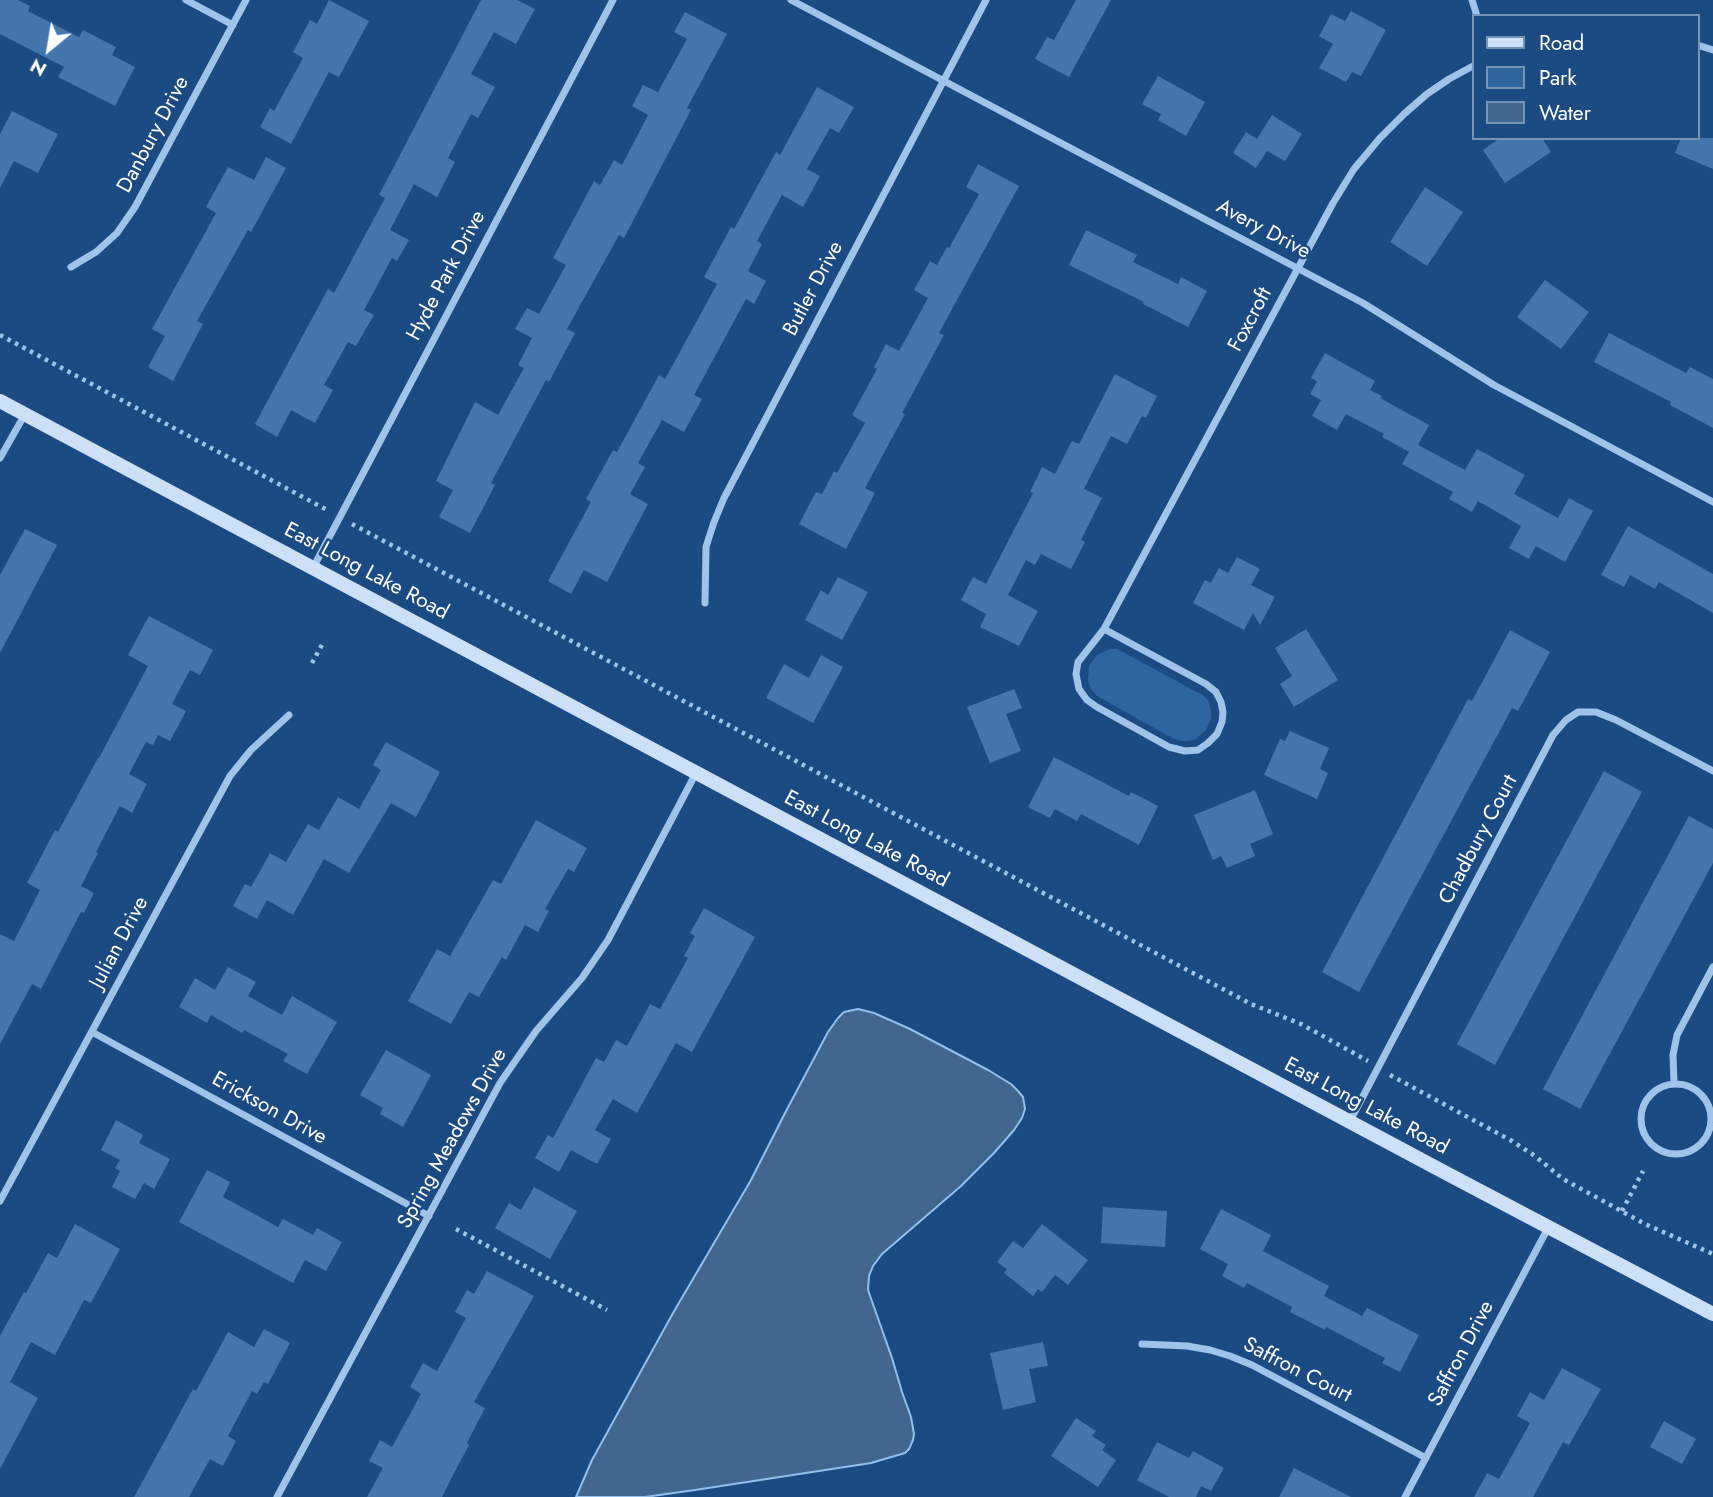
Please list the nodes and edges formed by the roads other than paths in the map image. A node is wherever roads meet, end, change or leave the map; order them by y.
1 (186, 0) edge
2 (246, 0) edge
3 (613, 0) edge
4 (791, 0) edge
5 (986, 0) edge
6 (233, 25) junction
7 (1472, 67) edge
8 (944, 81) junction
9 (71, 267) dead end
10 (1298, 269) junction
11 (0, 401) edge
12 (25, 414) junction
13 (0, 458) edge
14 (1713, 502) edge
15 (313, 568) junction
16 (705, 603) dead end
17 (1104, 629) junction
18 (289, 715) dead end
19 (1713, 771) edge
20 (696, 773) junction
21 (1713, 967) edge
22 (92, 1032) junction
23 (1674, 1083) junction
24 (1350, 1122) junction
25 (0, 1201) edge
26 (429, 1216) junction
27 (1548, 1228) junction
28 (1713, 1314) edge
29 (1142, 1343) dead end
30 (1426, 1458) junction
31 (277, 1497) edge
32 (1405, 1497) edge

1 - 6 street
2 - 6 street, Danbury Drive
3 - 15 street, Hyde Park Drive
4 - 8 street, Avery Drive
5 - 8 street, Butler Drive
6 - 9 street, Danbury Drive
7 - 10 street, Foxcroft
8 - 10 street, Avery Drive
8 - 16 street, Butler Drive
10 - 14 street, Avery Drive
10 - 17 street, Foxcroft
11 - 12 main road, East Long Lake Road
12 - 13 street
12 - 15 main road, East Long Lake Road
15 - 20 main road, East Long Lake Road
17 - 17 street, Foxcroft
18 - 22 street, Julian Drive
19 - 24 street, Chadbury Court
20 - 24 main road, East Long Lake Road
20 - 26 street, Spring Meadows Drive
21 - 23 street
22 - 25 street, Julian Drive
22 - 26 street, Erickson Drive
23 - 23 street
24 - 27 main road, East Long Lake Road
26 - 31 street, Spring Meadows Drive
27 - 28 main road, East Long Lake Road
27 - 30 street, Saffron Drive
29 - 30 street, Saffron Court
30 - 32 street, Saffron Drive

